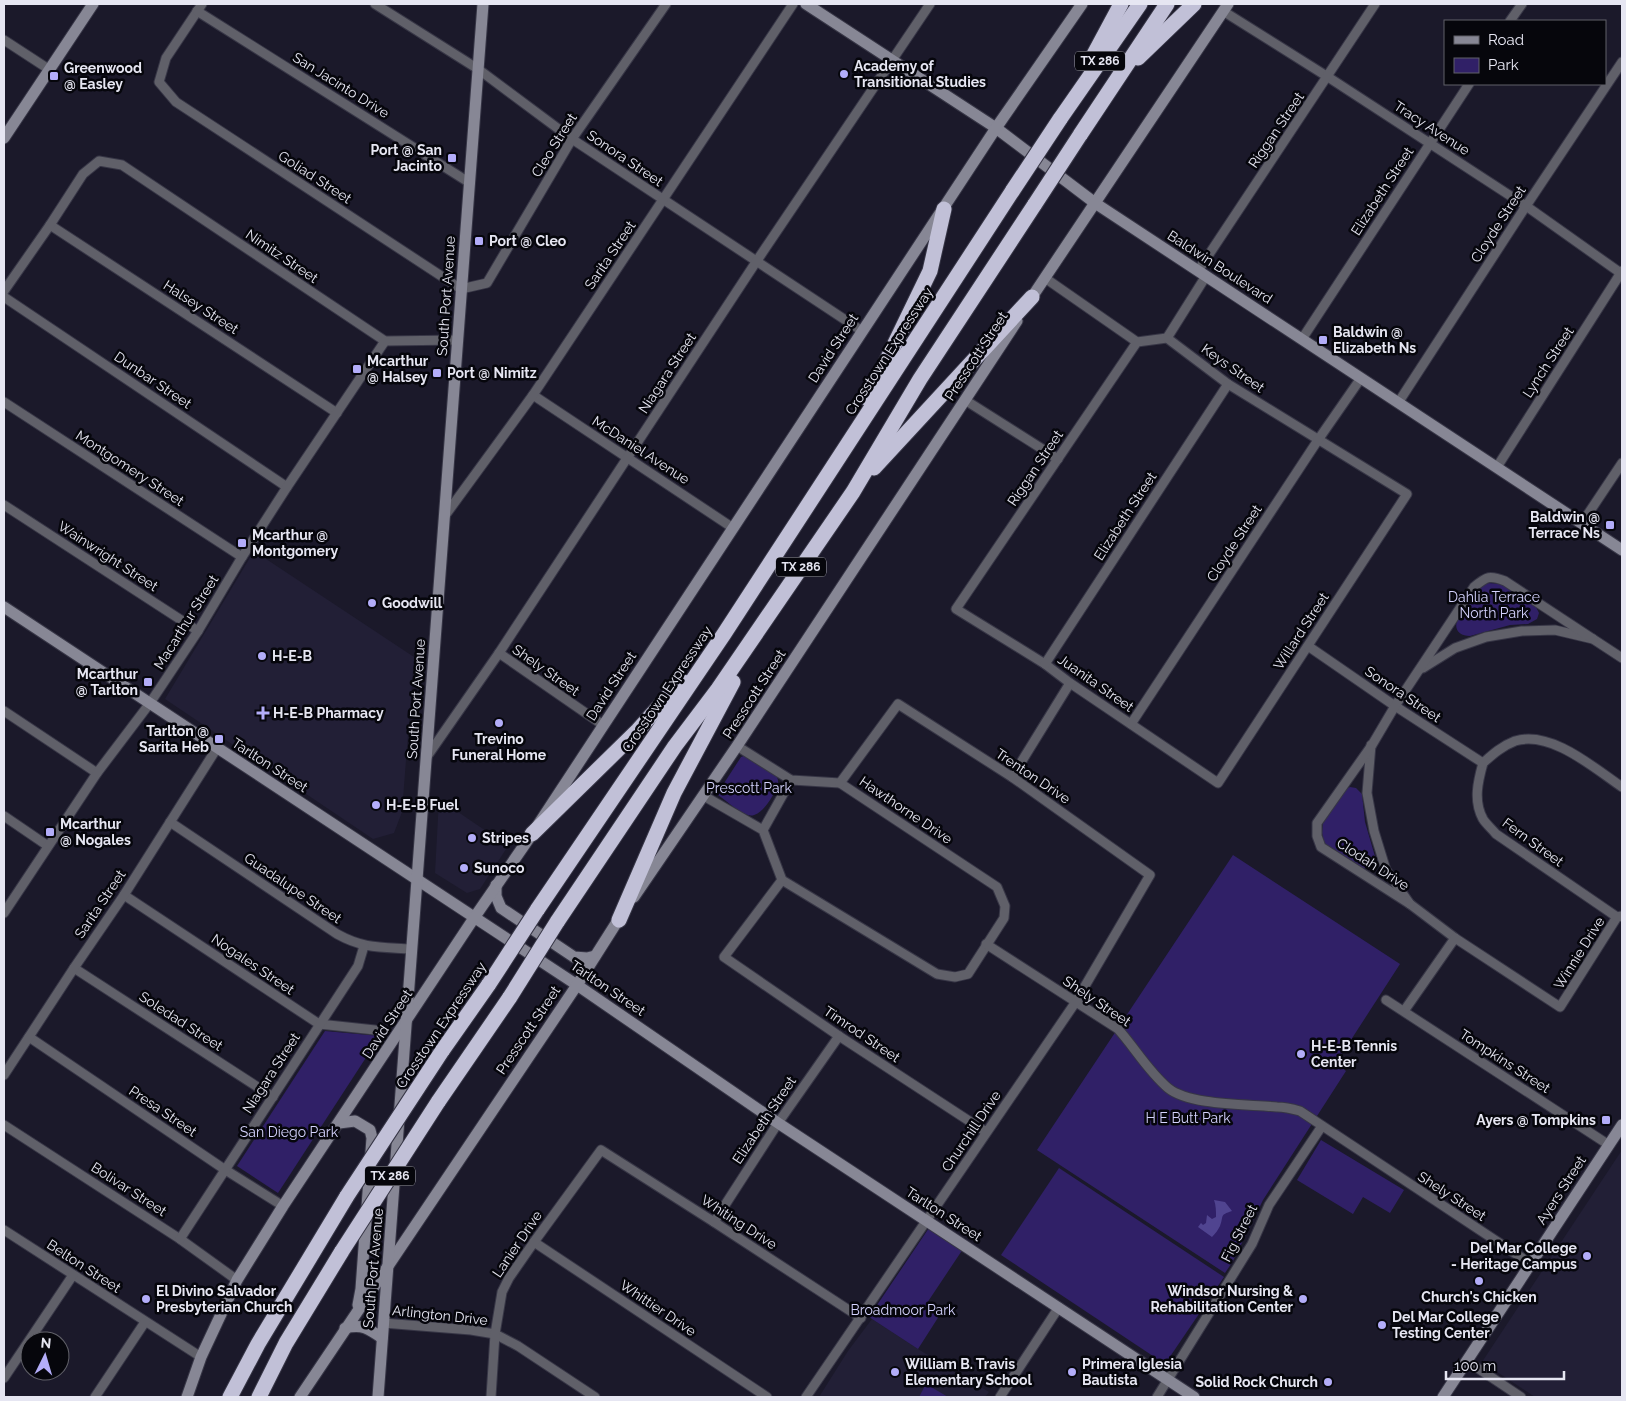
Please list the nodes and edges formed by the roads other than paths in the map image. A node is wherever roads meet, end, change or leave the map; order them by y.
1 (93, 4) edge
2 (375, 4) edge
3 (483, 4) edge
4 (666, 4) edge
5 (793, 4) edge
6 (806, 4) edge
7 (930, 4) edge
8 (1082, 4) edge
9 (1120, 4) edge
10 (1140, 4) edge
11 (1167, 4) edge
12 (1194, 4) edge
13 (1375, 4) edge
14 (1522, 4) edge
15 (1226, 7) edge
16 (200, 8) edge
17 (1511, 20) edge
18 (4, 40) edge
19 (892, 60) junction
20 (1622, 62) edge
21 (478, 69) junction
22 (50, 70) junction
23 (1328, 77) junction
24 (1118, 78) junction
25 (1468, 85) edge
26 (1063, 114) junction
27 (996, 128) junction
28 (4, 138) edge
29 (572, 139) junction
30 (1430, 144) junction
31 (470, 183) junction
32 (663, 201) junction
33 (1095, 202) junction
34 (1526, 206) junction
35 (944, 209) junction
36 (50, 225) junction
37 (756, 262) junction
38 (1202, 273) junction
39 (1622, 273) edge
40 (1045, 278) junction
41 (462, 289) junction
42 (4, 291) edge
43 (4, 297) edge
44 (1032, 298) junction
45 (862, 331) junction
46 (1167, 338) junction
47 (1302, 339) junction
48 (458, 340) junction
49 (385, 341) junction
50 (1137, 342) junction
51 (1361, 378) junction
52 (1228, 384) junction
53 (533, 395) junction
54 (965, 400) junction
55 (4, 402) edge
56 (1398, 402) junction
57 (337, 413) junction
58 (1318, 440) junction
59 (628, 458) junction
60 (838, 459) junction
61 (1058, 459) junction
62 (1622, 463) edge
63 (1497, 467) junction
64 (286, 487) junction
65 (853, 492) junction
66 (1407, 494) joint
67 (4, 505) edge
68 (444, 517) junction
69 (1582, 523) junction
70 (733, 528) junction
71 (1622, 550) edge
72 (242, 557) junction
73 (4, 607) edge
74 (956, 609) joint
75 (765, 620) junction
76 (198, 631) junction
77 (720, 639) junction
78 (1593, 639) junction
79 (1308, 646) junction
80 (499, 653) junction
81 (1622, 658) edge
82 (1045, 664) junction
83 (1420, 670) junction
84 (1070, 683) junction
85 (150, 703) junction
86 (1394, 706) junction
87 (4, 711) edge
88 (1131, 724) junction
89 (603, 726) junction
90 (1372, 745) junction
91 (737, 746) junction
92 (217, 748) junction
93 (426, 758) junction
94 (1483, 763) junction
95 (97, 773) junction
96 (1012, 777) junction
97 (791, 780) junction
98 (840, 783) junction
99 (1218, 783) joint
100 (1622, 786) edge
101 (704, 796) junction
102 (4, 816) edge
103 (170, 822) junction
104 (763, 830) junction
105 (532, 834) junction
106 (48, 846) junction
107 (1150, 875) joint
108 (417, 880) junction
109 (782, 880) junction
110 (496, 885) junction
111 (124, 894) junction
112 (1410, 904) junction
113 (4, 914) edge
114 (1620, 917) edge
115 (474, 918) junction
116 (619, 920) junction
117 (1455, 938) junction
118 (986, 944) junction
119 (364, 946) junction
120 (411, 949) junction
121 (595, 956) junction
122 (74, 968) junction
123 (577, 985) junction
124 (1386, 1000) dead end
125 (1075, 1003) junction
126 (1560, 1008) joint
127 (1404, 1011) junction
128 (406, 1021) junction
129 (319, 1024) junction
130 (375, 1030) dead end
131 (839, 1036) junction
132 (29, 1037) junction
133 (4, 1075) edge
134 (273, 1097) junction
135 (340, 1123) junction
136 (778, 1123) junction
137 (4, 1125) edge
138 (1622, 1125) edge
139 (1322, 1126) junction
140 (986, 1132) junction
141 (1609, 1145) junction
142 (601, 1150) joint
143 (224, 1169) junction
144 (283, 1206) junction
145 (926, 1220) junction
146 (714, 1222) junction
147 (4, 1230) edge
148 (180, 1239) junction
149 (534, 1242) junction
150 (1531, 1264) junction
151 (389, 1265) junction
152 (73, 1275) junction
153 (237, 1280) junction
154 (1059, 1307) junction
155 (355, 1314) junction
156 (861, 1318) junction
157 (145, 1322) junction
158 (383, 1323) junction
159 (345, 1328) junction
160 (495, 1334) junction
161 (382, 1338) junction
162 (201, 1357) junction
163 (1467, 1361) junction
164 (4, 1378) edge
165 (1168, 1380) junction
166 (95, 1397) edge
167 (187, 1397) edge
168 (230, 1397) edge
169 (259, 1397) edge
170 (300, 1397) edge
171 (378, 1397) edge
172 (491, 1397) edge
173 (595, 1397) edge
174 (767, 1397) edge
175 (806, 1397) edge
176 (1000, 1397) edge
177 (1157, 1397) edge
178 (1194, 1397) edge
179 (1442, 1397) edge
180 (1521, 1397) edge

1 - 22 main road
2 - 21 street, Sonora Street
3 - 21 main road, South Port Avenue
4 - 29 street, Cleo Street
5 - 32 street, Sarita Street
6 - 19 main road, Baldwin Boulevard
7 - 19 street, Niagara Street
8 - 27 main road, David Street
9 - 26 highway
10 - 26 highway, Crosstown Expressway / TX 286
11 - 24 highway, TX 286
12 - 24 highway
13 - 23 street, Riggan Street
14 - 17 street
15 - 23 street, Tracy Avenue
15 - 33 main road, Presscott Street
16 - 31 street, San Jacinto Drive
16 - 41 street, Goliad Street
18 - 22 street
19 - 27 main road, Baldwin Boulevard
19 - 37 street, Niagara Street
20 - 34 street, Cloyde Street
21 - 29 street, Sonora Street
21 - 31 main road, South Port Avenue
22 - 28 main road
23 - 30 street, Tracy Avenue
23 - 38 street, Riggan Street
24 - 65 highway, TX 286, bridge
25 - 30 street, Elizabeth Street
26 - 60 highway, Crosstown Expressway / TX 286, bridge
27 - 33 main road, Baldwin Boulevard
27 - 35 main road, David Street
29 - 32 street, Sonora Street
29 - 41 street, Cleo Street
30 - 34 street, Tracy Avenue
30 - 47 street, Elizabeth Street
31 - 41 main road, South Port Avenue
32 - 37 street, Sonora Street
32 - 53 street, Sarita Street
33 - 38 main road, Baldwin Boulevard
33 - 40 main road, Presscott Street
34 - 39 street, Tracy Avenue
34 - 56 street, Cloyde Street
35 - 45 main road, David Street
35 - 60 highway
36 - 42 street
36 - 49 street, Nimitz Street
36 - 57 street, Halsey Street
37 - 45 street, Sonora Street
37 - 59 street, Niagara Street
38 - 46 street, Riggan Street
38 - 47 main road, Baldwin Boulevard
39 - 63 street, Lynch Street
40 - 44 main road, Presscott Street
40 - 50 street
41 - 48 main road, South Port Avenue
43 - 64 street, Dunbar Street
44 - 54 main road, Presscott Street
44 - 65 highway
45 - 70 main road, David Street
46 - 50 street
46 - 52 street, Keys Street
47 - 51 main road, Baldwin Boulevard
48 - 49 street
48 - 68 main road, South Port Avenue
49 - 57 street, Macarthur Street
50 - 61 street, Riggan Street
51 - 56 main road, Baldwin Boulevard
51 - 58 street, Cloyde Street
52 - 58 street, Keys Street
52 - 82 street, Elizabeth Street
53 - 59 street, McDaniel Avenue
53 - 68 street, Sarita Street
54 - 61 street
54 - 91 main road, Presscott Street
55 - 72 street, Montgomery Street
56 - 63 main road, Baldwin Boulevard
57 - 64 street, Macarthur Street
58 - 66 street, Keys Street
58 - 88 street, Cloyde Street
59 - 70 street, McDaniel Avenue
59 - 80 street, Niagara Street
60 - 77 highway, Crosstown Expressway / TX 286
61 - 74 street, Riggan Street
62 - 69 street
63 - 69 main road, Baldwin Boulevard
64 - 72 street, Macarthur Street
65 - 75 highway, TX 286
66 - 79 street, Willard Street
67 - 76 street, Wainwright Street
68 - 93 main road, South Port Avenue
69 - 71 main road, Baldwin Boulevard
70 - 89 main road, David Street
72 - 76 street, Macarthur Street
73 - 85 main road, Tarlton Street
74 - 82 street, Juanita Street
75 - 116 highway
75 - 169 highway, TX 286, bridge
76 - 85 street, Macarthur Street
77 - 105 highway
77 - 168 highway, Crosstown Expressway / TX 286, bridge
78 - 81 street
78 - 83 street
78 - 83 street, Clodah Drive
79 - 86 street, Sonora Street
79 - 99 street, Willard Street
80 - 89 street, Shely Street
80 - 93 street, Niagara Street
82 - 84 street, Juanita Street
83 - 86 street, Clodah Drive
84 - 88 street, Juanita Street
84 - 96 street
85 - 92 main road, Tarlton Street
85 - 95 street, Macarthur Street
86 - 90 street, Clodah Drive
86 - 94 street, Sonora Street
87 - 95 street
88 - 99 street, Juanita Street
89 - 105 main road, David Street
90 - 112 street, Clodah Drive
90 - 112 street, Clodah Drive
91 - 97 street, Hawthorne Drive
91 - 101 main road, Presscott Street
92 - 103 street, Sarita Street
92 - 108 main road, Tarlton Street
93 - 108 main road, South Port Avenue
94 - 100 street
94 - 114 street, Fern Street
95 - 106 street, Macarthur Street
96 - 98 street, Trenton Drive
96 - 107 street, Trenton Drive
97 - 98 street, Hawthorne Drive
97 - 104 street
98 - 118 street, Hawthorne Drive
101 - 104 street
101 - 116 main road, Presscott Street
102 - 106 street
103 - 111 street, Sarita Street
103 - 119 street, Guadalupe Street
104 - 109 street
105 - 110 main road, David Street
106 - 113 street, Macarthur Street
107 - 125 street, Churchill Drive
108 - 115 main road, Tarlton Street
108 - 120 main road, South Port Avenue
109 - 118 street
109 - 131 street, Timrod Street
110 - 115 main road, David Street
110 - 121 main road
111 - 122 street, Sarita Street
111 - 129 street, Nogales Street
112 - 117 street, Clodah Drive
114 - 126 street, Winnie Drive
115 - 123 main road, Tarlton Street
115 - 128 main road, David Street
116 - 121 main road, Presscott Street
117 - 126 street, Clodah Drive
117 - 127 street
118 - 125 street, Shely Street
119 - 120 street, Guadalupe Street
119 - 129 street, Niagara Street
120 - 128 main road, South Port Avenue
121 - 123 main road, Presscott Street
122 - 132 street, Sarita Street
122 - 134 street, Soledad Street
123 - 136 main road, Tarlton Street
123 - 151 main road, Presscott Street
124 - 127 street, Tompkins Street
125 - 139 street, Shely Street
125 - 140 street, Churchill Drive
127 - 141 street, Tompkins Street
128 - 135 main road, David Street
128 - 151 main road, South Port Avenue
129 - 130 street, Nogales Street
129 - 134 street, Niagara Street
131 - 136 street, Elizabeth Street
131 - 140 street, Timrod Street
132 - 133 street, Sarita Street
132 - 143 street, Presa Street
134 - 143 street, Niagara Street
135 - 144 main road, David Street
135 - 155 main road
136 - 145 main road, Tarlton Street
136 - 146 street, Elizabeth Street
137 - 148 street, Bolivar Street
138 - 141 main road, Ayers Street
139 - 150 street, Shely Street
139 - 165 street, Fig Street
140 - 145 street, Churchill Drive
141 - 150 main road, Ayers Street
142 - 146 street, Whiting Drive
142 - 149 street, Lanier Drive
143 - 144 street, Presa Street
143 - 148 street, Niagara Street
144 - 153 main road, David Street
145 - 154 main road, Tarlton Street
145 - 156 street, Churchill Drive
146 - 156 street, Whiting Drive
147 - 152 street, Belton Street
148 - 153 street, Bolivar Street
149 - 160 street, Lanier Drive
149 - 174 street, Whittier Drive
150 - 163 main road, Ayers Street
151 - 155 main road, Presscott Street
151 - 158 main road, South Port Avenue
152 - 157 street, Belton Street
152 - 164 street
153 - 162 main road, David Street
154 - 165 main road, Tarlton Street
154 - 176 street
155 - 159 main road, Presscott Street
156 - 175 street, Churchill Drive
157 - 162 street, Belton Street
157 - 166 street
158 - 160 street, Arlington Drive
158 - 161 main road, South Port Avenue
159 - 161 main road
159 - 170 main road, Presscott Street
160 - 172 street, Lanier Drive
160 - 173 street, Arlington Drive
161 - 171 main road, South Port Avenue
162 - 167 main road, David Street
163 - 179 main road, Ayers Street
163 - 180 street
165 - 177 street, Fig Street
165 - 178 main road, Tarlton Street

